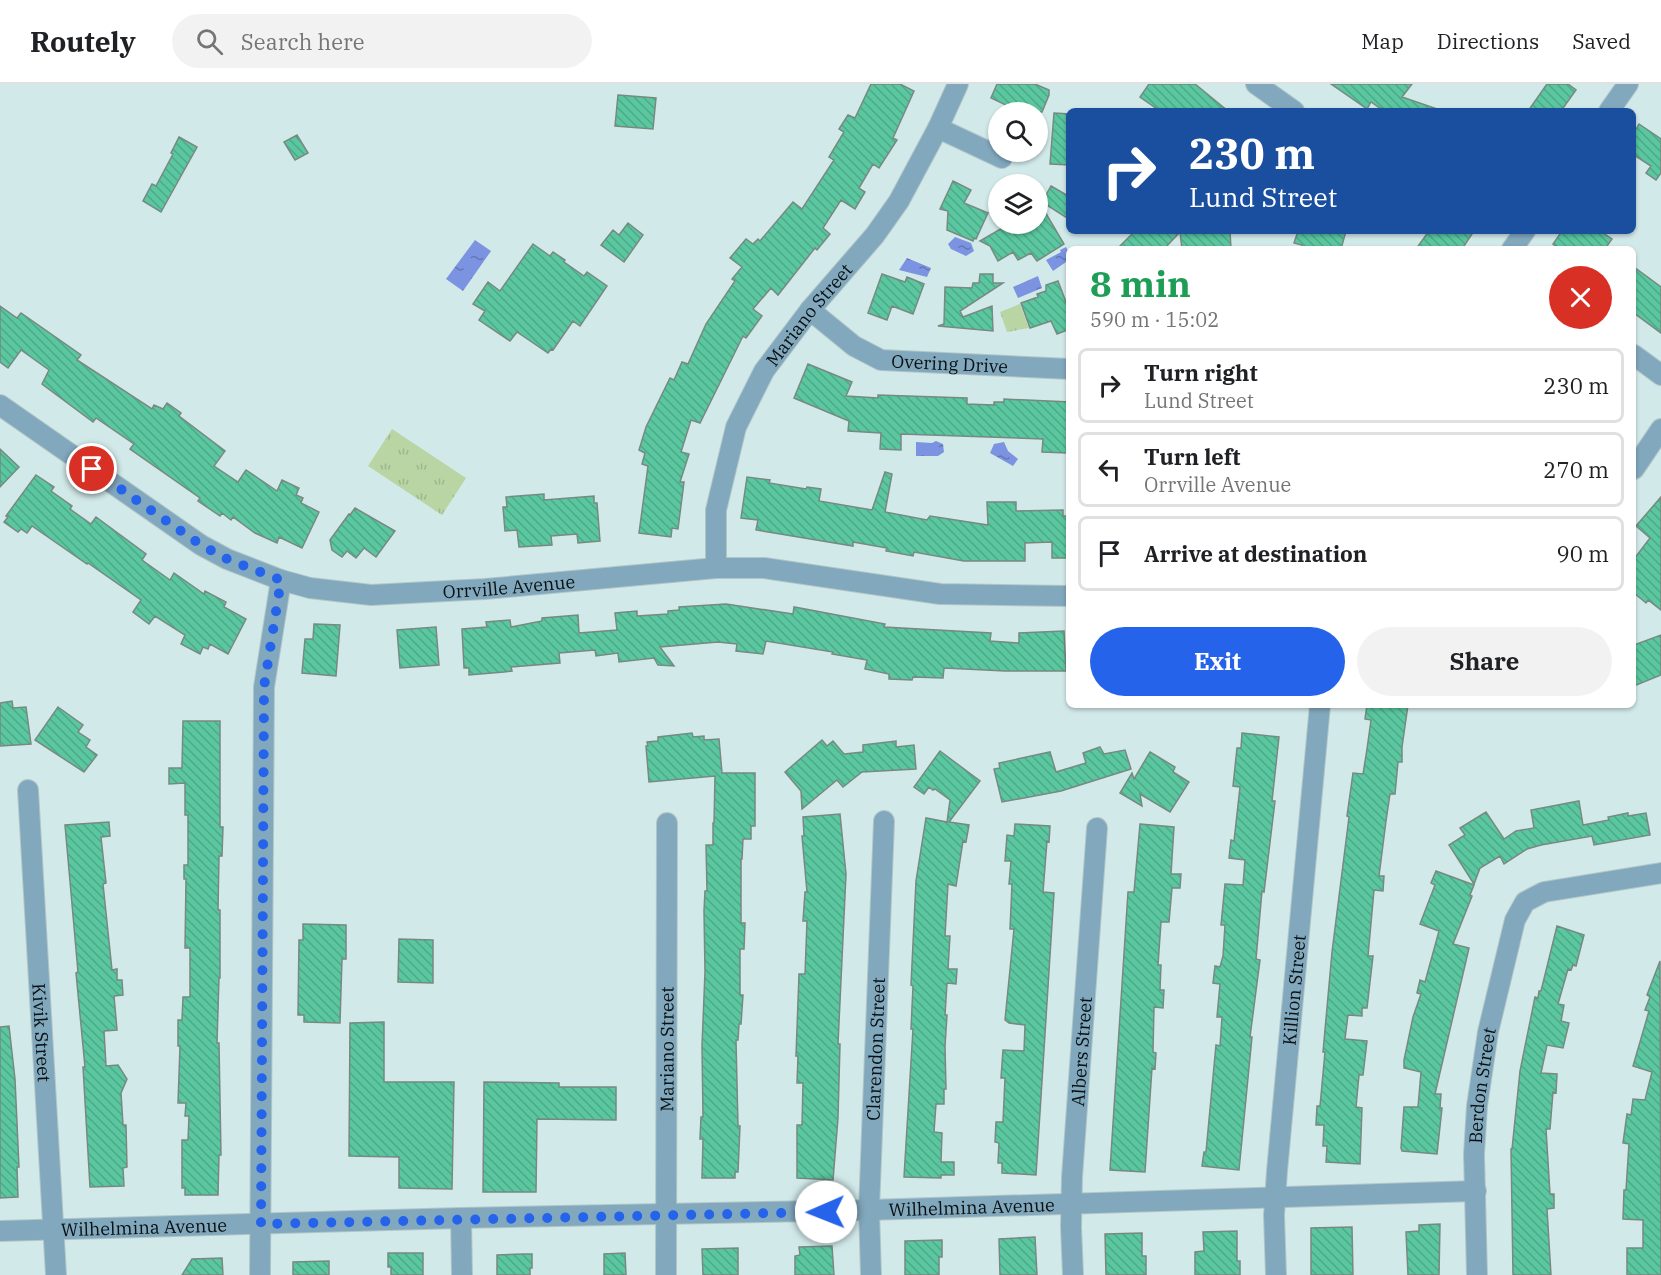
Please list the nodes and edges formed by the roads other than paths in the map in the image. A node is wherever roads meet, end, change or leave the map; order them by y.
1 (958, 84) edge
2 (1256, 84) edge
3 (1628, 84) edge
4 (1290, 108) edge
5 (1611, 108) edge
6 (938, 128) junction
7 (988, 151) edge
8 (810, 310) junction
9 (1636, 356) edge
10 (1066, 369) edge
11 (1661, 375) edge
12 (0, 405) edge
13 (1661, 429) edge
14 (1636, 466) edge
15 (716, 568) junction
16 (281, 580) junction
17 (1066, 596) edge
18 (1320, 708) edge
19 (28, 790) dead end
20 (884, 821) dead end
21 (667, 823) dead end
22 (1097, 828) dead end
23 (1661, 873) edge
24 (1476, 1191) junction
25 (1275, 1197) junction
26 (1071, 1203) junction
27 (869, 1210) junction
28 (665, 1215) junction
29 (461, 1218) junction
30 (261, 1224) junction
31 (0, 1231) edge
32 (55, 1231) junction
33 (56, 1275) edge
34 (260, 1275) edge
35 (462, 1275) edge
36 (666, 1275) edge
37 (871, 1275) edge
38 (1073, 1275) edge
39 (1276, 1275) edge
40 (1477, 1275) edge

1 - 6 street, Mariano Street
2 - 4 street
3 - 5 street
6 - 7 street
6 - 8 street, Mariano Street
8 - 10 street, Overing Drive
8 - 15 street, Mariano Street
9 - 11 street
12 - 16 street, Orrville Avenue
13 - 14 street
15 - 16 street, Orrville Avenue
15 - 17 street, Orrville Avenue
16 - 30 street
18 - 25 street, Killion Street
19 - 32 street, Kivik Street
20 - 27 street, Clarendon Street
21 - 28 street, Mariano Street
22 - 26 street, Albers Street
23 - 24 street, Berdon Street
24 - 25 street, Wilhelmina Avenue
24 - 40 street, Berdon Street
25 - 26 street, Wilhelmina Avenue
25 - 39 street, Killion Street
26 - 27 street, Wilhelmina Avenue
26 - 38 street, Albers Street
27 - 28 street, Wilhelmina Avenue
27 - 37 street, Clarendon Street
28 - 29 street, Wilhelmina Avenue
28 - 36 street, Mariano Street
29 - 30 street, Wilhelmina Avenue
29 - 35 street
30 - 32 street, Wilhelmina Avenue
30 - 34 street
31 - 32 street, Wilhelmina Avenue
32 - 33 street, Kivik Street

